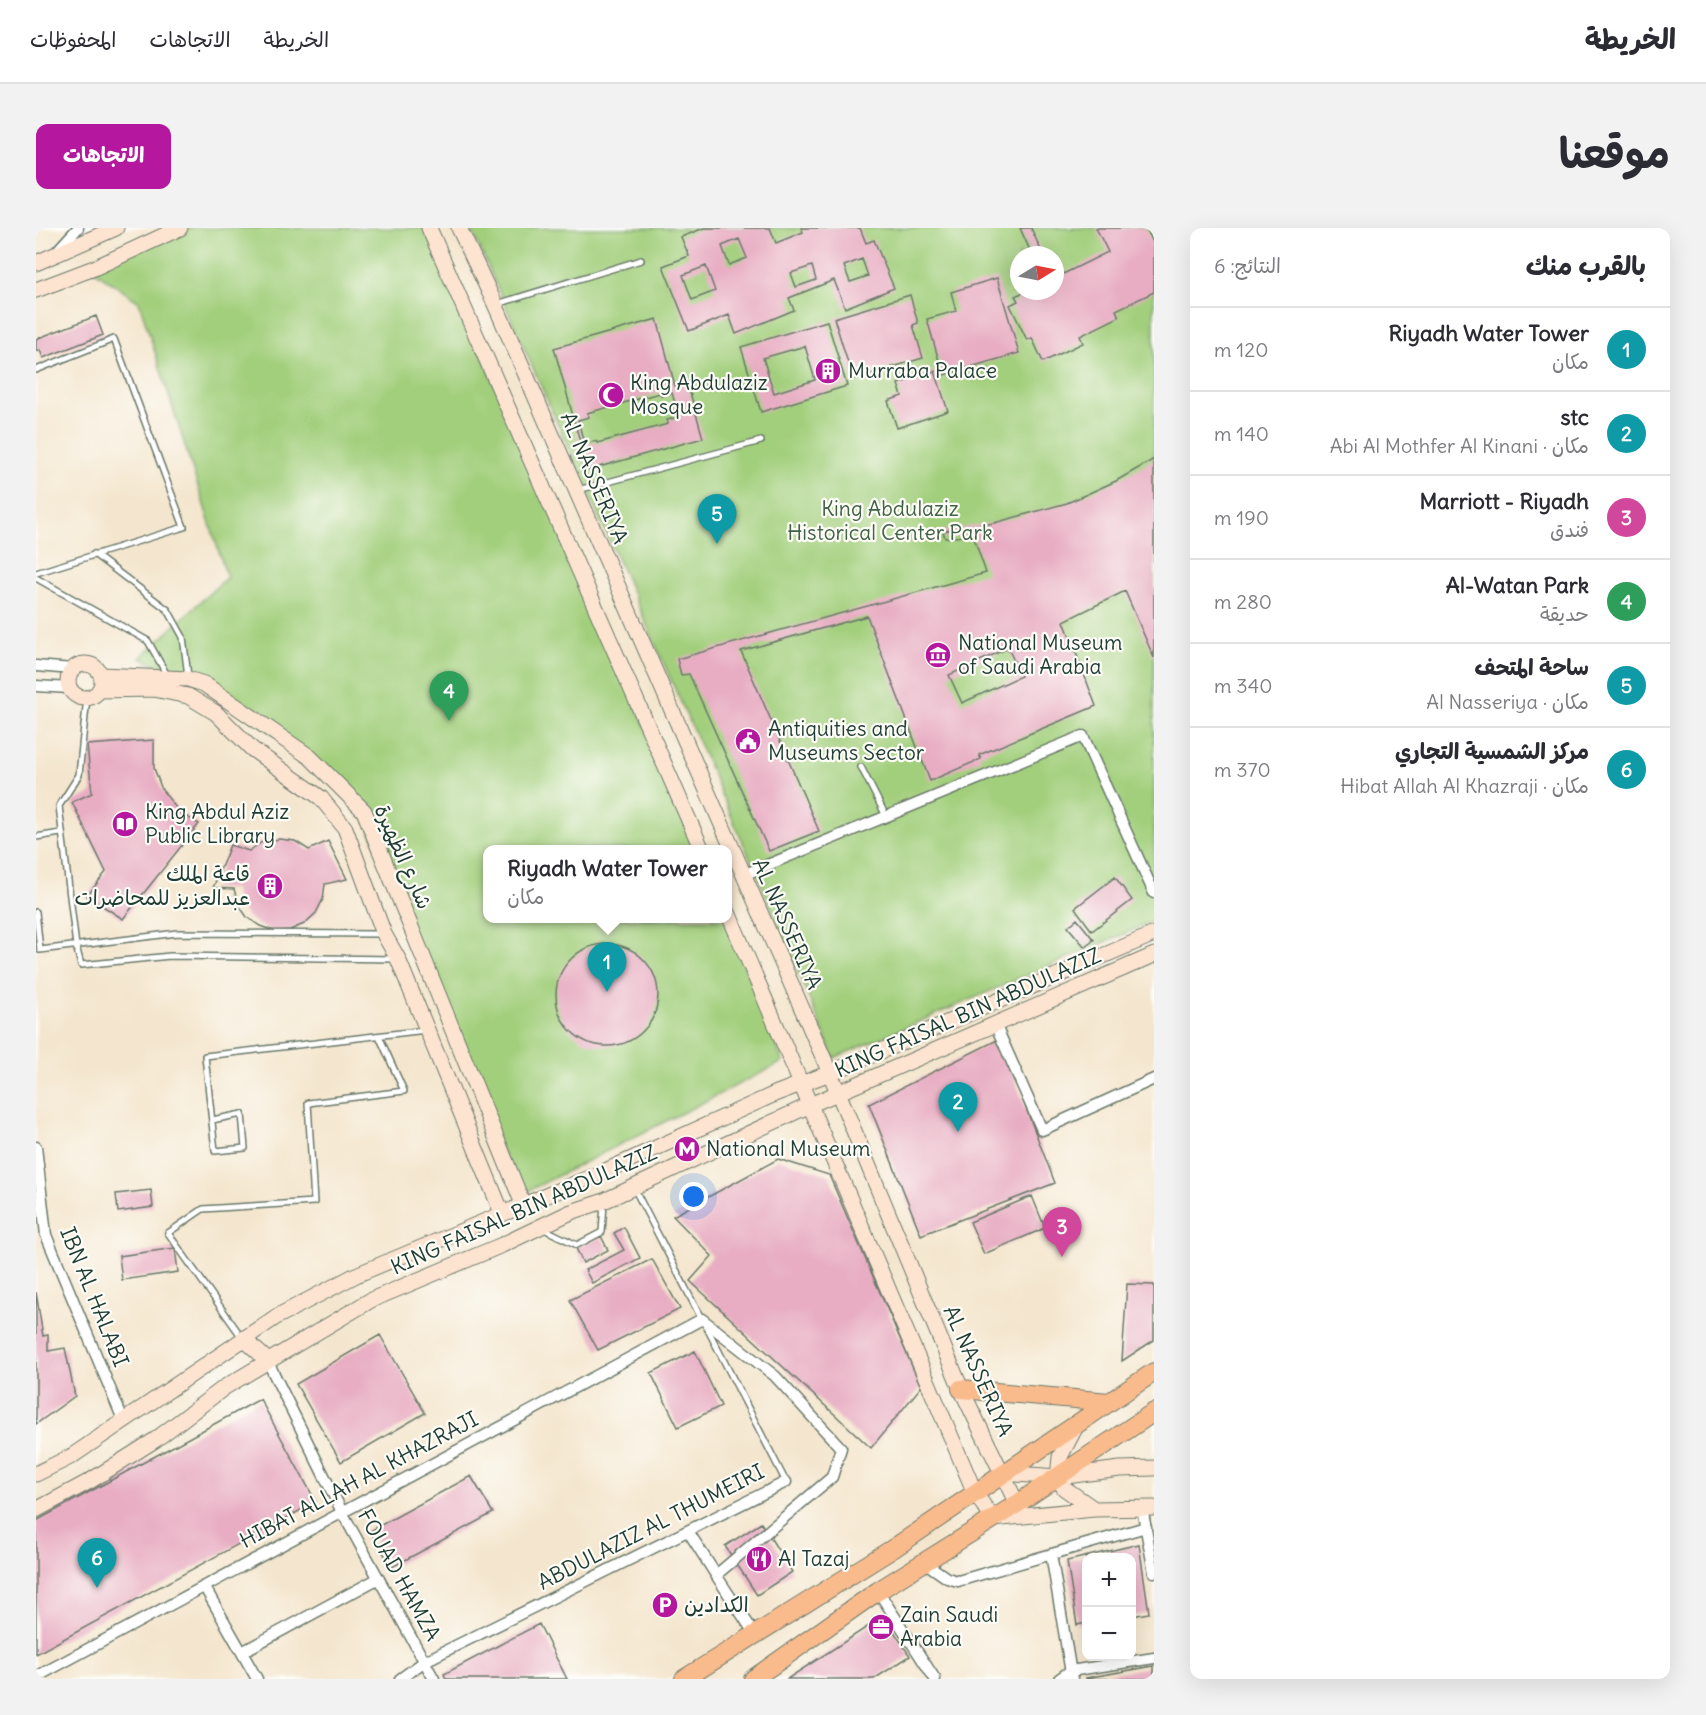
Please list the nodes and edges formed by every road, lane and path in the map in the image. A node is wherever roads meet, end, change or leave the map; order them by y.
1 (78, 228) edge
2 (116, 228) edge
3 (180, 228) edge
4 (429, 228) edge
5 (459, 228) edge
6 (52, 256) junction
7 (641, 260) dead end
8 (36, 262) edge
9 (36, 290) edge
10 (495, 304) junction
11 (36, 370) edge
12 (761, 441) dead end
13 (576, 491) junction
14 (94, 554) junction
15 (36, 573) edge
16 (36, 578) edge
17 (36, 666) edge
18 (73, 669) junction
19 (170, 679) junction
20 (188, 679) junction
21 (36, 686) edge
22 (95, 687) junction
23 (70, 688) junction
24 (861, 767) dead end
25 (717, 816) junction
26 (886, 816) junction
27 (692, 826) junction
28 (61, 832) junction
29 (36, 837) edge
30 (700, 845) edge
31 (730, 845) edge
32 (732, 850) edge
33 (743, 875) junction
34 (1154, 892) edge
35 (36, 912) edge
36 (732, 922) edge
37 (384, 934) junction
38 (1154, 934) edge
39 (76, 946) junction
40 (1154, 955) edge
41 (398, 959) junction
42 (995, 1024) junction
43 (428, 1030) junction
44 (379, 1036) junction
45 (830, 1073) junction
46 (1154, 1079) edge
47 (801, 1084) junction
48 (837, 1094) junction
49 (810, 1105) junction
50 (212, 1120) junction
51 (36, 1148) edge
52 (633, 1187) junction
53 (604, 1201) junction
54 (523, 1204) junction
55 (502, 1213) junction
56 (540, 1228) junction
57 (41, 1235) edge
58 (702, 1319) junction
59 (243, 1338) junction
60 (267, 1360) junction
61 (1154, 1372) edge
62 (962, 1389) junction
63 (1109, 1402) junction
64 (1154, 1412) edge
65 (124, 1422) junction
66 (1078, 1423) junction
67 (1154, 1468) edge
68 (1002, 1473) junction
69 (36, 1474) edge
70 (1058, 1477) junction
71 (786, 1482) joint
72 (975, 1493) junction
73 (1017, 1504) junction
74 (1148, 1508) edge
75 (1094, 1509) junction
76 (36, 1510) edge
77 (342, 1512) junction
78 (993, 1519) junction
79 (1146, 1527) junction
80 (688, 1531) junction
81 (894, 1548) junction
82 (1052, 1554) junction
83 (917, 1567) junction
84 (1154, 1572) edge
85 (716, 1575) junction
86 (378, 1578) junction
87 (204, 1586) junction
88 (878, 1591) junction
89 (754, 1633) junction
90 (242, 1652) junction
91 (1154, 1658) edge
92 (425, 1661) junction
93 (1071, 1675) edge
94 (36, 1677) edge
95 (757, 1678) edge
96 (933, 1678) edge
97 (257, 1679) edge
98 (400, 1679) edge
99 (434, 1679) edge
100 (684, 1679) edge
101 (1059, 1679) edge

1 - 6 street
2 - 6 street
3 - 9 street
4 - 27 street
5 - 10 street, AL NASSERIYA
6 - 8 street
7 - 10 lane
10 - 13 street, AL NASSERIYA
11 - 14 lane
12 - 13 lane
13 - 25 street, AL NASSERIYA
14 - 15 lane
14 - 20 lane
16 - 19 lane
17 - 18 street, شارع الظهيرة
18 - 22 street, شارع الظهيرة
18 - 23 street
19 - 20 street, شارع الظهيرة
19 - 22 street, شارع الظهيرة
20 - 54 street, شارع الظهيرة
21 - 23 street, شارع الظهيرة
22 - 23 street, شارع الظهيرة
22 - 28 lane
22 - 37 street, شارع الظهيرة
24 - 26 lane
25 - 27 street
25 - 31 street, AL NASSERIYA
26 - 33 street
26 - 34 street
27 - 30 street
28 - 29 lane
28 - 39 lane
32 - 33 street, AL NASSERIYA
33 - 45 street, AL NASSERIYA
35 - 39 lane
36 - 47 street
37 - 39 lane
37 - 41 street, شارع الظهيرة
38 - 45 street, KING FAISAL BIN ABDULAZIZ
39 - 41 lane
40 - 42 street, KING FAISAL BIN ABDULAZIZ
41 - 43 street, شارع الظهيرة
42 - 46 street
42 - 48 street, KING FAISAL BIN ABDULAZIZ
43 - 44 lane
43 - 55 street, شارع الظهيرة
44 - 50 lane
44 - 59 lane
45 - 47 street, KING FAISAL BIN ABDULAZIZ
45 - 48 street, AL NASSERIYA
47 - 49 street
47 - 54 street, KING FAISAL BIN ABDULAZIZ
48 - 49 street, KING FAISAL BIN ABDULAZIZ
48 - 62 street, AL NASSERIYA
49 - 52 street, KING FAISAL BIN ABDULAZIZ
49 - 72 street
50 - 50 lane
51 - 57 street, IBN AL HALABI
52 - 53 street, KING FAISAL BIN ABDULAZIZ
52 - 58 lane, ABDULAZIZ AL THUMEIRI
53 - 56 street, KING FAISAL BIN ABDULAZIZ
53 - 56 lane
54 - 55 street, KING FAISAL BIN ABDULAZIZ
55 - 59 street, KING FAISAL BIN ABDULAZIZ
56 - 60 street, KING FAISAL BIN ABDULAZIZ
57 - 65 street, IBN AL HALABI
58 - 71 lane, ABDULAZIZ AL THUMEIRI
58 - 77 street, HIBAT ALLAH AL KHAZRAJI
58 - 85 street
59 - 60 street
59 - 65 street, KING FAISAL BIN ABDULAZIZ
60 - 76 street, KING FAISAL BIN ABDULAZIZ
60 - 77 street, FOUAD HAMZA
61 - 63 main road
62 - 63 main road
62 - 68 street, AL NASSERIYA
63 - 66 main road
64 - 70 main road
65 - 69 street, KING FAISAL BIN ABDULAZIZ
66 - 68 main road
66 - 70 street
67 - 70 street
68 - 70 street
68 - 72 main road
68 - 73 street, AL NASSERIYA
70 - 73 main road
70 - 75 street
71 - 80 street, ABDULAZIZ AL THUMEIRI
72 - 78 street
72 - 81 main road
73 - 78 main road
74 - 75 street
74 - 79 street
75 - 78 street
77 - 86 street, FOUAD HAMZA
77 - 87 street, HIBAT ALLAH AL KHAZRAJI
78 - 83 main road
79 - 82 street
79 - 84 street
80 - 85 street
80 - 92 street, ABDULAZIZ AL THUMEIRI
81 - 83 main road
81 - 89 main road
82 - 83 street
82 - 93 street
83 - 88 main road
85 - 89 street
86 - 90 street
86 - 92 street, FOUAD HAMZA
87 - 90 street
87 - 94 street, HIBAT ALLAH AL KHAZRAJI
88 - 95 main road
88 - 96 street
89 - 100 main road
90 - 97 street
91 - 93 street
92 - 98 street, ABDULAZIZ AL THUMEIRI
92 - 99 street, FOUAD HAMZA
93 - 101 street

